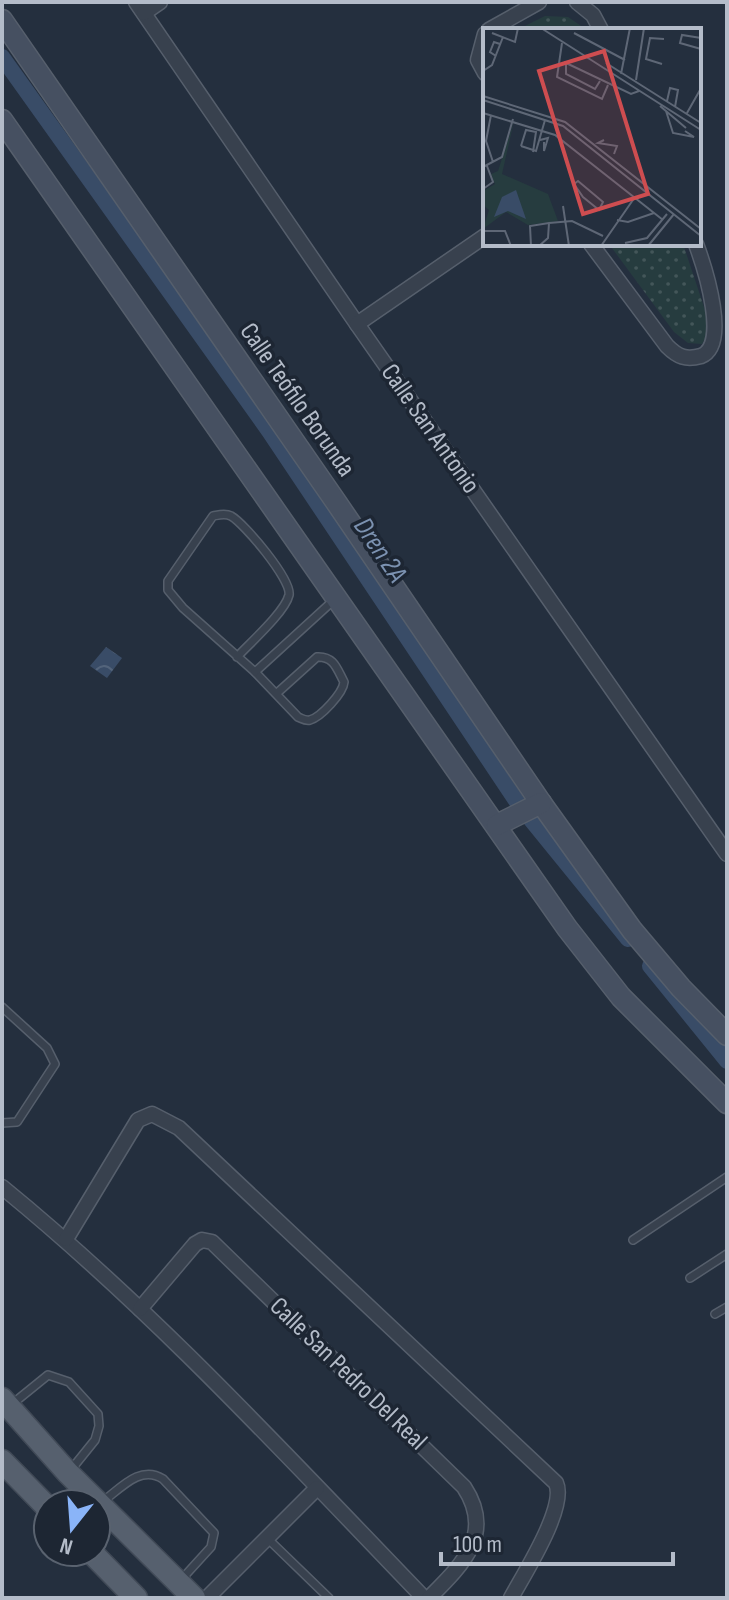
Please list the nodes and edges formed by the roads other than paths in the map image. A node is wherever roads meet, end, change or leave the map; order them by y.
1 (160, 2) edge
2 (539, 2) edge
3 (577, 2) edge
4 (140, 8) edge
5 (2, 20) edge
6 (494, 28) edge
7 (600, 28) edge
8 (483, 44) edge
9 (483, 69) edge
10 (2, 120) edge
11 (483, 237) edge
12 (592, 246) edge
13 (697, 246) edge
14 (357, 324) junction
15 (337, 598) junction
16 (237, 657) junction
17 (255, 672) junction
18 (276, 694) junction
19 (536, 805) junction
20 (502, 823) junction
21 (727, 854) edge
22 (2, 1007) edge
23 (727, 1035) edge
24 (727, 1103) edge
25 (2, 1123) edge
26 (727, 1177) edge
27 (2, 1187) edge
28 (66, 1239) junction
29 (633, 1240) dead end
30 (727, 1254) edge
31 (690, 1278) dead end
32 (727, 1307) edge
33 (140, 1309) junction
34 (715, 1314) dead end
35 (5, 1403) edge
36 (2, 1461) edge
37 (68, 1473) junction
38 (83, 1488) edge
39 (317, 1488) junction
40 (32, 1492) edge
41 (112, 1494) edge
42 (112, 1517) edge
43 (267, 1538) junction
44 (107, 1568) edge
45 (186, 1591) edge
46 (136, 1598) edge
47 (207, 1598) edge
48 (329, 1598) edge
49 (426, 1598) edge
50 (511, 1598) edge

1 - 4 street
2 - 6 street
3 - 7 street
4 - 14 street, Calle San Antonio
5 - 19 main road, Calle Teófilo Borunda
8 - 9 street
10 - 15 main road
11 - 14 street
12 - 13 street
14 - 21 street, Calle San Antonio
15 - 17 lane
15 - 20 main road
16 - 16 lane
16 - 17 lane
17 - 18 lane
18 - 18 lane
19 - 20 main road
19 - 23 main road, Calle Teófilo Borunda
20 - 24 main road
22 - 25 lane
26 - 29 lane
27 - 28 street, Calle San Pedro Del Real
28 - 33 street, Calle San Pedro Del Real
28 - 50 street
30 - 31 lane
32 - 34 lane
33 - 39 street, Calle San Pedro Del Real
33 - 49 street, Calle San Pedro Del Real
35 - 37 main road
35 - 37 lane
36 - 40 main road
37 - 38 main road
39 - 43 street
39 - 49 street, Calle San Pedro Del Real
41 - 45 lane
42 - 45 main road
43 - 47 street
43 - 48 lane
44 - 46 main road

